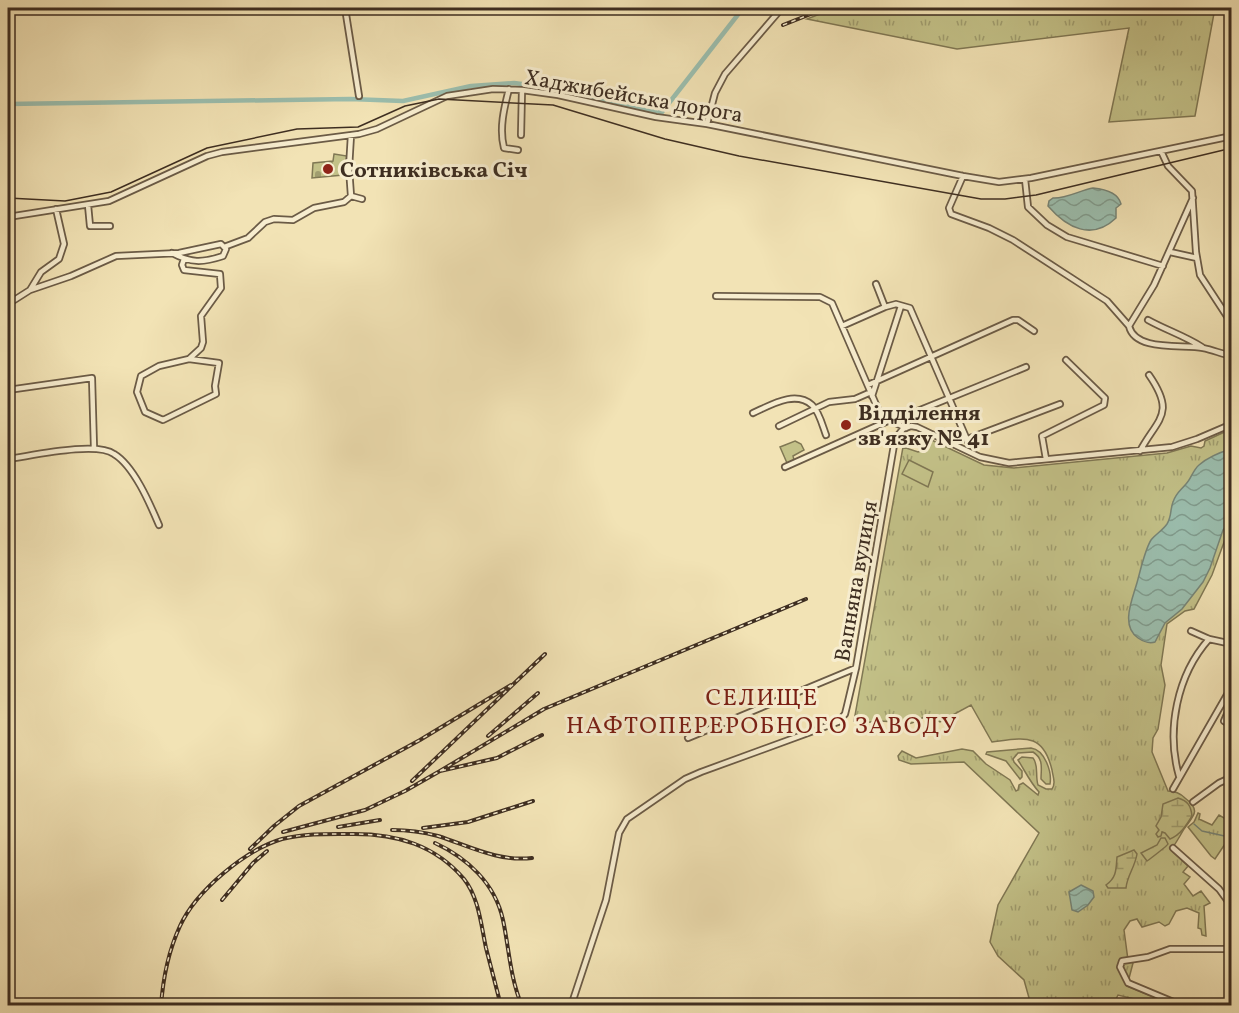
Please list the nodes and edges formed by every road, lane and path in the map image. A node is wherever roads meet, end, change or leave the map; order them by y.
1 (345, 8) edge
2 (782, 8) edge
3 (509, 89) junction
4 (522, 90) junction
5 (359, 96) dead end
6 (707, 124) junction
7 (351, 135) junction
8 (521, 135) dead end
9 (1232, 136) edge
10 (518, 150) dead end
11 (1161, 151) junction
12 (963, 176) junction
13 (1025, 179) junction
14 (351, 196) junction
15 (1193, 198) junction
16 (362, 199) dead end
17 (88, 205) junction
18 (56, 209) junction
19 (8, 217) edge
20 (110, 226) dead end
21 (224, 247) junction
22 (1170, 252) junction
23 (172, 253) junction
24 (1197, 258) junction
25 (184, 259) junction
26 (1163, 266) junction
27 (876, 284) dead end
28 (30, 290) junction
29 (716, 296) dead end
30 (8, 304) edge
31 (901, 306) junction
32 (885, 307) junction
33 (1149, 320) dead end
34 (1232, 324) edge
35 (842, 326) junction
36 (1129, 326) junction
37 (1034, 331) dead end
38 (1204, 348) junction
39 (1232, 356) edge
40 (931, 357) junction
41 (189, 359) junction
42 (1066, 360) dead end
43 (1026, 367) dead end
44 (1149, 375) dead end
45 (879, 379) junction
46 (868, 385) junction
47 (8, 390) edge
48 (872, 394) junction
49 (948, 398) junction
50 (1060, 404) dead end
51 (815, 408) junction
52 (753, 412) dead end
53 (891, 421) junction
54 (1232, 424) edge
55 (779, 426) dead end
56 (906, 428) junction
57 (826, 435) dead end
58 (968, 442) junction
59 (94, 447) junction
60 (965, 449) junction
61 (1140, 451) junction
62 (8, 459) edge
63 (1046, 459) junction
64 (785, 467) dead end
65 (159, 525) dead end
66 (1191, 631) dead end
67 (1209, 639) junction
68 (1232, 644) edge
69 (856, 668) junction
70 (1232, 686) edge
71 (1232, 702) edge
72 (1232, 726) edge
73 (688, 738) dead end
74 (1179, 776) junction
75 (1232, 777) edge
76 (1173, 789) dead end
77 (1193, 802) dead end
78 (1173, 848) dead end
79 (1232, 908) edge
80 (1232, 950) edge
81 (571, 1005) edge
82 (1183, 1005) edge

1 - 5 street
2 - 6 street
3 - 4 street, Хаджибейська дорога
3 - 7 street, Хаджибейська дорога
3 - 10 street
4 - 6 street, Хаджибейська дорога
4 - 8 street
6 - 12 street, Хаджибейська дорога
7 - 14 street
7 - 17 street, Хаджибейська дорога
9 - 11 street, Хаджибейська дорога
11 - 13 street, Хаджибейська дорога
11 - 15 street
12 - 13 street, Хаджибейська дорога
12 - 36 street
13 - 26 street
14 - 16 street
14 - 21 street
15 - 22 street
15 - 24 street
17 - 18 street, Хаджибейська дорога
17 - 20 street
18 - 19 street, Хаджибейська дорога
18 - 28 street
21 - 23 street
21 - 25 street
22 - 24 street
22 - 26 street
23 - 25 street
23 - 28 street
24 - 34 street
25 - 41 street
26 - 36 street
27 - 32 street
28 - 30 street
29 - 35 street
31 - 32 street
31 - 40 street
31 - 45 street
32 - 35 street
33 - 38 street
35 - 46 street
36 - 38 street
37 - 40 street
38 - 39 street
40 - 45 street
40 - 49 street
41 - 41 street
42 - 63 street
43 - 49 street
44 - 61 street
45 - 46 street
45 - 48 street
46 - 48 street
47 - 59 street
48 - 51 street
48 - 53 street
49 - 53 street
49 - 58 street
50 - 58 street
51 - 52 street
51 - 55 street
51 - 57 street
53 - 56 street
53 - 64 street
54 - 61 street
56 - 60 street
56 - 69 street, Вапняна вулиця
58 - 60 street
59 - 62 street
59 - 65 street
60 - 63 street
61 - 63 street
66 - 67 street
67 - 68 street
67 - 74 street
69 - 73 street
69 - 81 street, Вапняна вулиця
70 - 74 street
71 - 72 street
74 - 76 street
75 - 77 street
78 - 79 street
80 - 82 street

